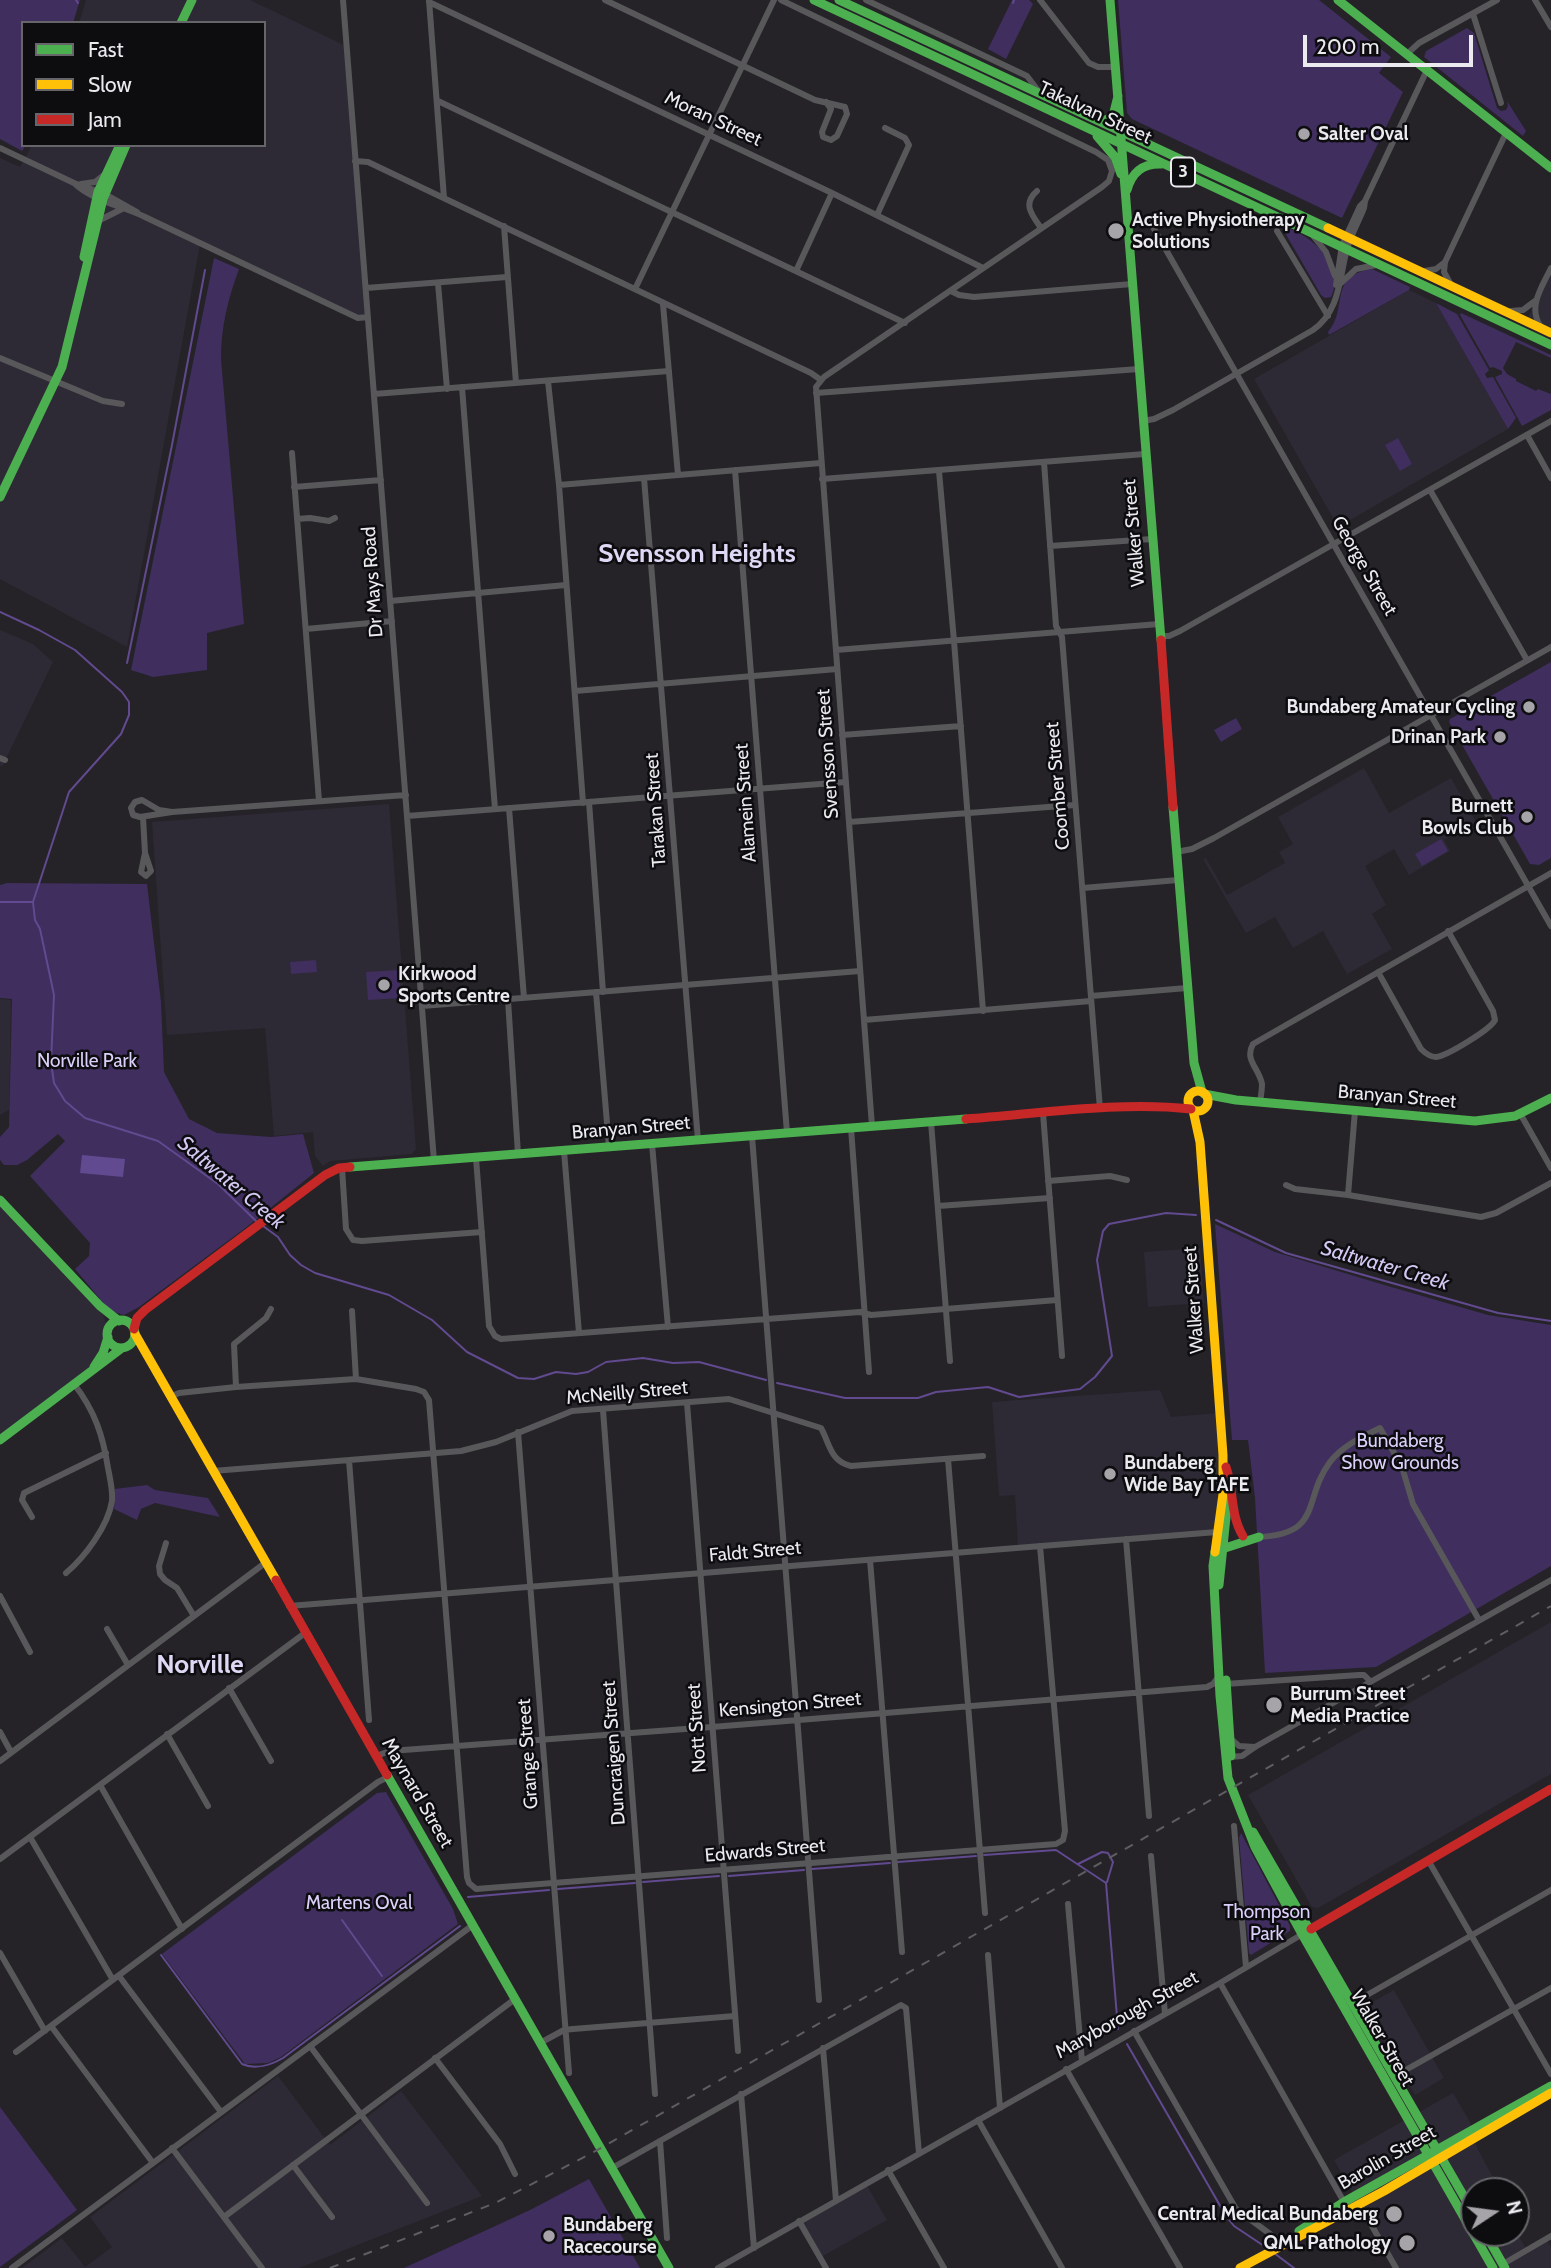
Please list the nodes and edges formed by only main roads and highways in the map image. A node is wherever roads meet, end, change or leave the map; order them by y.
1 (192, 0) edge
2 (814, 0) edge
3 (839, 0) edge
4 (1110, 0) edge
5 (1338, 0) edge
6 (182, 21) edge
7 (1118, 96) junction
8 (1092, 125) junction
9 (1122, 132) junction
10 (1123, 145) junction
11 (119, 147) edge
12 (125, 147) edge
13 (1167, 165) junction
14 (1551, 168) edge
15 (108, 177) junction
16 (1125, 189) junction
17 (101, 196) junction
18 (1126, 208) junction
19 (79, 289) junction
20 (1547, 331) edge
21 (1551, 345) edge
22 (0, 497) edge
23 (1194, 1063) junction
24 (1203, 1093) junction
25 (1190, 1096) junction
26 (1551, 1098) edge
27 (1236, 1100) junction
28 (1166, 1106) junction
29 (1206, 1107) junction
30 (1192, 1110) junction
31 (1200, 1142) junction
32 (0, 1200) edge
33 (68, 1276) junction
34 (145, 1310) junction
35 (120, 1320) junction
36 (134, 1331) junction
37 (108, 1334) junction
38 (124, 1348) junction
39 (152, 1364) junction
40 (91, 1371) junction
41 (0, 1440) edge
42 (1223, 1455) junction
43 (1226, 1467) junction
44 (1221, 1533) junction
45 (1244, 1536) road end
46 (1259, 1537) road end
47 (1222, 1549) junction
48 (1222, 1689) junction
49 (1228, 1756) junction
50 (1551, 1789) edge
51 (1246, 1823) junction
52 (1311, 1929) junction
53 (1551, 2086) edge
54 (1551, 2093) edge
55 (1436, 2156) junction
56 (1460, 2193) edge
57 (1360, 2205) junction
58 (1319, 2219) junction
59 (652, 2239) junction
60 (1489, 2247) edge
61 (1273, 2248) junction
62 (1244, 2267) edge
63 (1499, 2267) edge
64 (662, 2268) edge
65 (669, 2268) edge

1 - 6 main road
2 - 8 main road, Takalvan Street / 3
3 - 8 main road, Takalvan Street / 3
4 - 7 main road, Walker Street
5 - 14 main road
7 - 8 main road
7 - 9 main road, Walker Street
8 - 9 main road, Takalvan Street / 3
8 - 10 main road, Takalvan Street / 3
8 - 16 main road
9 - 10 main road, Walker Street
9 - 20 main road, Takalvan Street / 3
10 - 13 main road, Takalvan Street / 3
10 - 16 main road, Walker Street
11 - 15 main road
12 - 15 main road
13 - 18 main road
13 - 21 main road, Takalvan Street / 3
15 - 17 main road
16 - 18 main road, Walker Street
17 - 19 main road
17 - 19 main road
18 - 23 main road, Walker Street
19 - 22 main road
23 - 24 main road, Walker Street
23 - 25 main road, Walker Street
24 - 25 main road
24 - 27 main road, Branyan Street
24 - 29 main road
25 - 28 main road, Branyan Street
25 - 30 main road
26 - 27 main road, Branyan Street
27 - 29 main road, Branyan Street
28 - 30 main road, Branyan Street
28 - 34 main road, Branyan Street
29 - 30 main road
29 - 31 main road, Walker Street
30 - 31 main road, Walker Street
31 - 42 main road, Walker Street
32 - 33 main road
33 - 35 main road
33 - 37 main road
34 - 35 main road, Branyan Street
34 - 36 main road, Branyan Street
35 - 36 main road
35 - 37 main road
36 - 38 main road
36 - 39 main road, Maynard Street
37 - 38 main road
37 - 40 main road
38 - 39 main road, Maynard Street
38 - 40 main road
39 - 59 main road, Maynard Street
40 - 41 main road
42 - 43 main road, Walker Street
42 - 44 main road, Walker Street
43 - 44 main road, Walker Street
43 - 45 main road
44 - 47 main road, Walker Street
44 - 48 main road, Walker Street
46 - 47 main road
47 - 48 main road, Walker Street
48 - 49 main road, Walker Street
48 - 49 main road, Walker Street
49 - 51 main road, Walker Street
50 - 52 main road, Maryborough Street
51 - 52 main road, Walker Street
51 - 55 main road, Walker Street
52 - 55 main road, Walker Street
53 - 55 main road, Barolin Street
54 - 55 main road, Barolin Street
55 - 56 main road, Walker Street
55 - 57 main road, Barolin Street
55 - 58 main road, Barolin Street
55 - 63 main road, Walker Street
57 - 58 main road
57 - 61 main road, Barolin Street
58 - 61 main road, Barolin Street
59 - 64 main road, Maynard Street
59 - 65 main road, Maynard Street
60 - 63 main road
61 - 62 main road, Barolin Street

